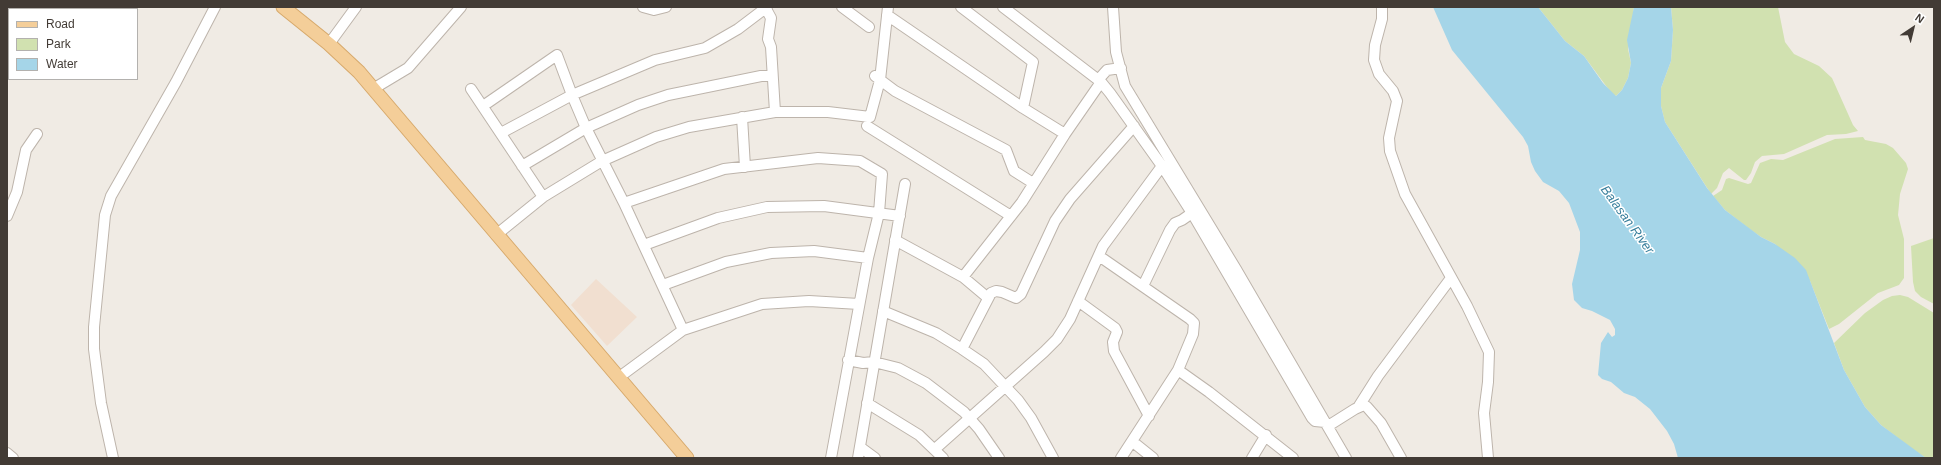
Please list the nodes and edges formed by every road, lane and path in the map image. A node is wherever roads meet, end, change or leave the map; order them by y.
1 (215, 7) edge
2 (283, 7) edge
3 (356, 7) edge
4 (461, 7) edge
5 (643, 7) edge
6 (666, 7) edge
7 (766, 7) edge
8 (842, 7) edge
9 (961, 7) edge
10 (1003, 7) edge
11 (1113, 7) edge
12 (1382, 7) edge
13 (887, 11) edge
14 (869, 27) dead end
15 (329, 44) junction
16 (1120, 68) junction
17 (772, 76) junction
18 (877, 78) junction
19 (1099, 81) junction
20 (374, 89) junction
21 (471, 89) dead end
22 (572, 95) junction
23 (483, 106) junction
24 (1023, 108) junction
25 (775, 112) junction
26 (742, 117) junction
27 (867, 126) dead end
28 (1134, 126) junction
29 (586, 128) junction
30 (501, 133) junction
31 (36, 134) dead end
32 (1065, 134) junction
33 (602, 162) junction
34 (522, 166) junction
35 (1162, 166) junction
36 (745, 167) junction
37 (1033, 183) junction
38 (905, 184) dead end
39 (543, 197) junction
40 (624, 203) junction
41 (879, 213) junction
42 (1192, 213) junction
43 (7, 216) edge
44 (900, 216) junction
45 (1011, 216) junction
46 (496, 235) junction
47 (895, 240) junction
48 (644, 245) junction
49 (1098, 256) junction
50 (868, 258) junction
51 (962, 277) junction
52 (1451, 278) junction
53 (663, 286) junction
54 (1143, 286) junction
55 (988, 298) junction
56 (1078, 301) junction
57 (859, 304) junction
58 (883, 311) junction
59 (683, 330) junction
60 (962, 349) junction
61 (848, 360) junction
62 (874, 362) junction
63 (1178, 370) junction
64 (618, 378) junction
65 (1006, 387) junction
66 (867, 403) junction
67 (1359, 406) junction
68 (1149, 416) junction
69 (970, 418) junction
70 (1327, 424) junction
71 (1266, 435) junction
72 (1133, 442) junction
73 (860, 448) junction
74 (935, 449) junction
75 (7, 452) edge
76 (13, 458) edge
77 (113, 458) edge
78 (687, 458) edge
79 (831, 458) edge
80 (858, 458) edge
81 (875, 458) edge
82 (943, 458) edge
83 (999, 458) edge
84 (1053, 458) edge
85 (1121, 458) edge
86 (1153, 458) edge
87 (1252, 458) edge
88 (1293, 458) edge
89 (1346, 458) edge
90 (1401, 458) edge
91 (1488, 458) edge

1 - 77 street
2 - 15 main road
3 - 15 street
4 - 20 street
5 - 6 street
7 - 17 street
7 - 22 street
8 - 14 street
9 - 24 street
10 - 19 street
11 - 16 street
12 - 52 street
13 - 18 street
13 - 24 street
15 - 20 main road
16 - 19 street
16 - 70 street
17 - 25 street
17 - 29 street
18 - 25 street
18 - 37 street
19 - 28 street
19 - 32 street
20 - 46 main road
21 - 23 street
22 - 23 street
22 - 29 street
22 - 30 street
23 - 30 street
24 - 32 street
25 - 26 street
26 - 33 street
26 - 36 street
27 - 45 street
28 - 35 street
28 - 55 street
29 - 33 street
29 - 34 street
30 - 34 street
31 - 43 street
32 - 37 street
33 - 39 street
33 - 40 street
34 - 39 street
35 - 42 street
35 - 49 street
36 - 40 street
36 - 41 street
37 - 45 street
38 - 44 street
39 - 46 street
40 - 48 street
41 - 44 street
41 - 48 street
41 - 50 street
42 - 54 street
42 - 70 street
44 - 47 street
45 - 51 street
46 - 64 main road
47 - 51 street
47 - 58 street
48 - 53 street
49 - 54 street
49 - 56 street
50 - 53 street
50 - 57 street
51 - 55 street
52 - 67 street
52 - 91 street
53 - 59 street
54 - 63 street
55 - 60 street
56 - 65 street
56 - 68 street
57 - 59 street
57 - 61 street
58 - 60 street
58 - 62 street
59 - 64 street
60 - 65 street
61 - 62 street
61 - 79 street
62 - 66 street
62 - 69 street
63 - 68 street
63 - 71 street
64 - 78 main road
65 - 69 street
65 - 84 street
66 - 73 street
66 - 74 street
67 - 70 street
67 - 90 street
68 - 72 street
69 - 74 street
69 - 83 street
70 - 89 street
71 - 87 street
71 - 88 street
72 - 85 street
72 - 86 street
73 - 80 street
73 - 81 street
74 - 82 street
75 - 76 street

